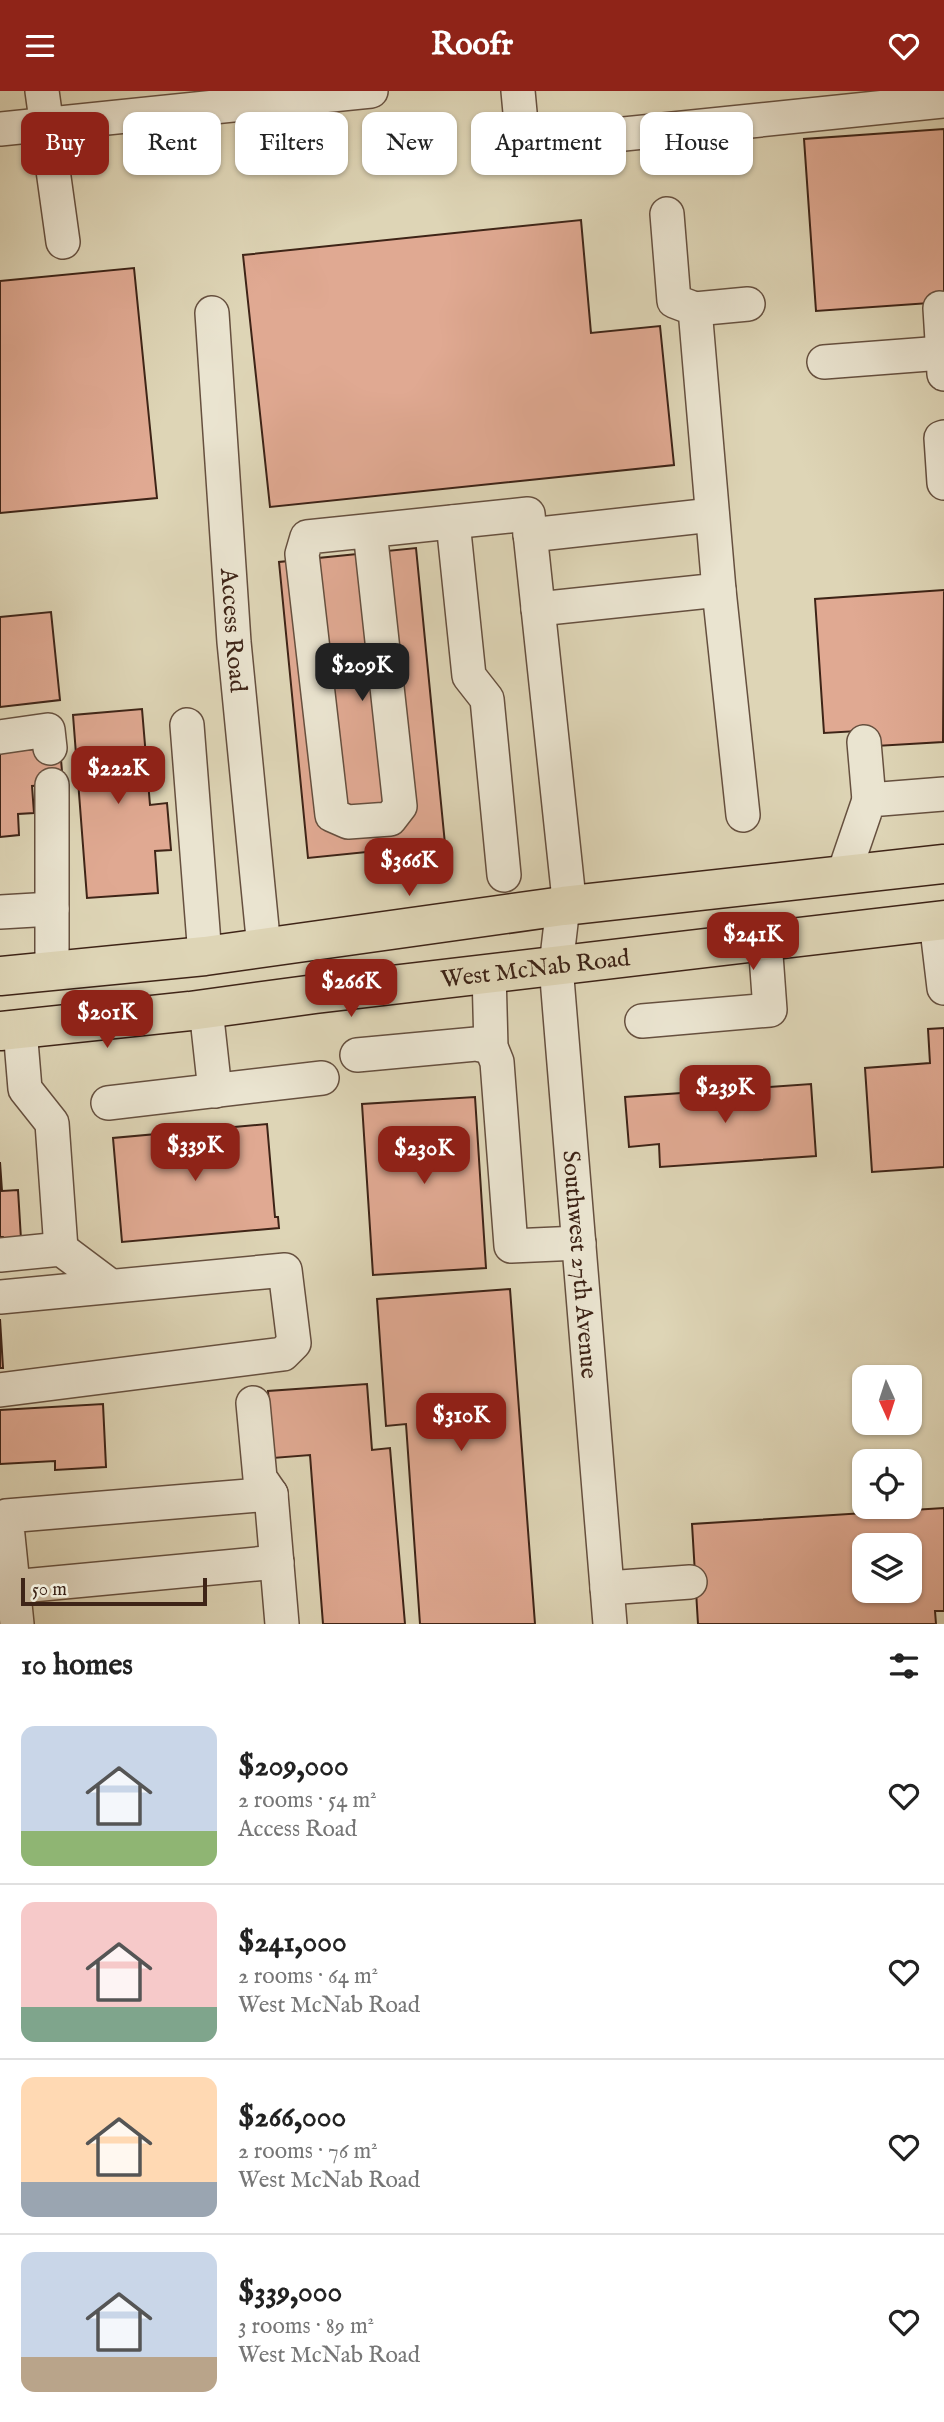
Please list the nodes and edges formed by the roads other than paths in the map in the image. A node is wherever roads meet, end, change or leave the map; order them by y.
1 (42, 91) edge
2 (371, 91) edge
3 (517, 91) edge
4 (330, 93) edge
5 (944, 101) edge
6 (45, 112) edge
7 (109, 117) edge
8 (21, 127) edge
9 (0, 129) edge
10 (53, 175) edge
11 (667, 214) dead end
12 (63, 242) dead end
13 (748, 304) dead end
14 (940, 307) dead end
15 (695, 309) junction
16 (212, 313) dead end
17 (824, 362) dead end
18 (943, 364) edge
19 (944, 437) edge
20 (944, 483) edge
21 (712, 515) junction
22 (453, 522) junction
23 (370, 531) junction
24 (530, 535) junction
25 (719, 590) junction
26 (538, 608) junction
27 (187, 725) dead end
28 (0, 737) edge
29 (864, 742) dead end
30 (50, 748) dead end
31 (52, 785) dead end
32 (944, 794) edge
33 (869, 800) junction
34 (743, 815) dead end
35 (944, 865) edge
36 (504, 876) dead end
37 (843, 876) junction
38 (563, 907) junction
39 (52, 909) junction
40 (0, 912) edge
41 (940, 921) edge
42 (765, 941) junction
43 (264, 948) junction
44 (205, 956) junction
45 (556, 965) junction
46 (52, 971) junction
47 (489, 973) junction
48 (0, 976) edge
49 (944, 988) edge
50 (206, 1009) junction
51 (642, 1021) dead end
52 (10, 1030) edge
53 (491, 1047) junction
54 (357, 1055) dead end
55 (322, 1077) dead end
56 (215, 1091) junction
57 (108, 1103) dead end
58 (579, 1243) junction
59 (61, 1249) junction
60 (0, 1255) edge
61 (108, 1285) junction
62 (0, 1297) edge
63 (0, 1390) edge
64 (253, 1403) dead end
65 (271, 1494) junction
66 (277, 1562) junction
67 (690, 1582) dead end
68 (7, 1588) edge
69 (607, 1588) junction
70 (17, 1624) edge
71 (282, 1624) edge
72 (610, 1624) edge

1 - 6 street
2 - 4 street
3 - 5 street
4 - 7 street
8 - 9 street
10 - 12 street
11 - 15 street
13 - 15 street
14 - 18 street
15 - 21 street
16 - 43 street, Access Road
17 - 18 street
19 - 20 street
21 - 24 street
21 - 25 street
22 - 23 street
22 - 24 street
22 - 36 street
23 - 23 street
24 - 26 street, Southwest 27th Avenue
25 - 26 street
25 - 34 street
26 - 38 street, Southwest 27th Avenue
27 - 44 street
28 - 30 street
29 - 33 street
31 - 39 street
32 - 33 street
33 - 37 street
35 - 37 main road
37 - 38 main road
38 - 43 main road
38 - 45 street, Southwest 27th Avenue
39 - 40 street
39 - 46 street
41 - 42 main road, West McNab Road
41 - 49 street
42 - 45 main road, West McNab Road
42 - 51 street
43 - 44 main road
44 - 46 main road
45 - 47 main road, West McNab Road
45 - 58 street, Southwest 27th Avenue
46 - 48 main road
47 - 50 main road, West McNab Road
47 - 53 street
50 - 52 main road, West McNab Road
50 - 56 street
52 - 59 street
53 - 54 street
53 - 58 street
55 - 56 street
56 - 57 street
58 - 69 street, Southwest 27th Avenue
59 - 60 street
59 - 61 street
61 - 62 street
61 - 63 street
64 - 65 street
65 - 66 street
65 - 68 street
66 - 68 street
66 - 71 street
67 - 69 street
68 - 70 street
69 - 72 street, Southwest 27th Avenue

